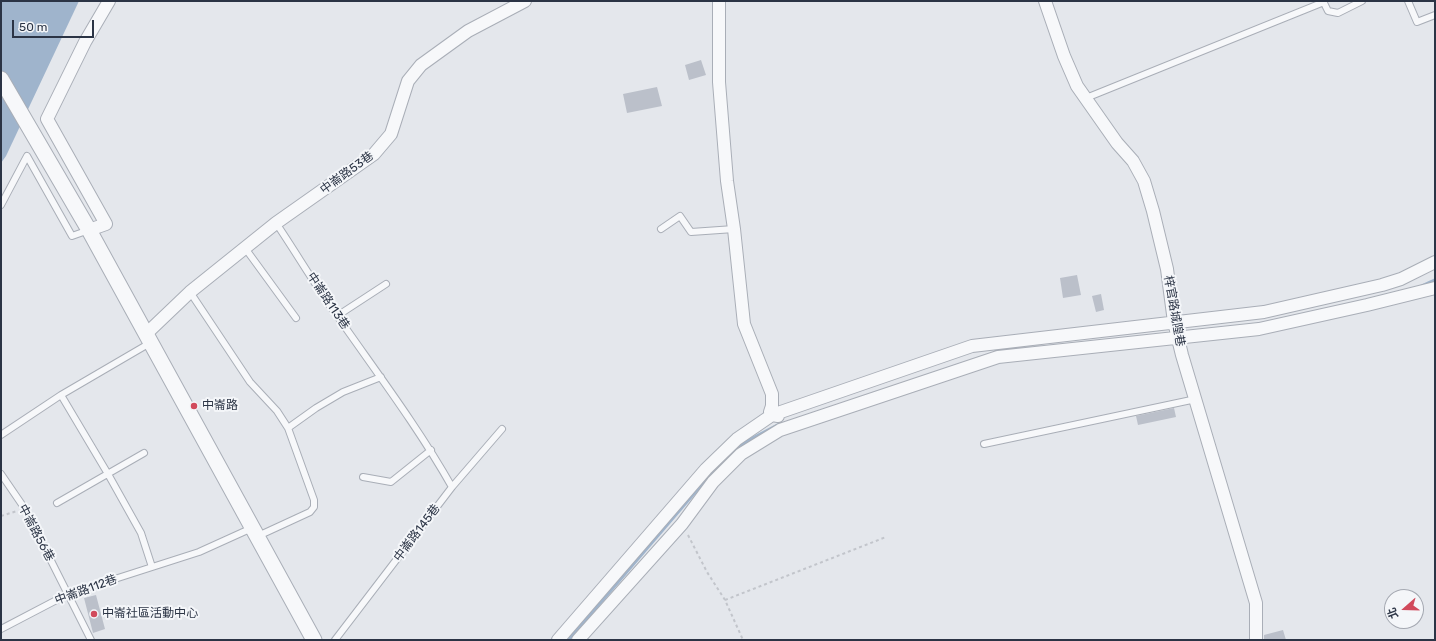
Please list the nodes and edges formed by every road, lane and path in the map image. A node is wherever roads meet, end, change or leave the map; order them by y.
1 (109, 1) edge
2 (526, 1) edge
3 (719, 1) edge
4 (1045, 1) edge
5 (1362, 1) edge
6 (1408, 1) edge
7 (1324, 2) edge
8 (1435, 15) edge
9 (1, 79) edge
10 (1086, 98) junction
11 (1, 205) edge
12 (276, 223) junction
13 (661, 229) dead end
14 (89, 230) junction
15 (734, 230) junction
16 (245, 248) junction
17 (1435, 262) edge
18 (386, 284) dead end
19 (1435, 288) edge
20 (190, 292) junction
21 (337, 316) junction
22 (296, 318) dead end
23 (1174, 322) junction
24 (1178, 338) junction
25 (148, 339) junction
26 (975, 355) junction
27 (381, 377) junction
28 (61, 395) junction
29 (1196, 399) junction
30 (778, 422) junction
31 (288, 428) junction
32 (502, 429) dead end
33 (1, 435) edge
34 (984, 444) dead end
35 (431, 450) junction
36 (144, 453) dead end
37 (1, 474) edge
38 (108, 474) junction
39 (363, 477) dead end
40 (452, 487) junction
41 (57, 503) dead end
42 (26, 509) junction
43 (1, 516) edge
44 (682, 524) junction
45 (254, 533) junction
46 (886, 537) dead end
47 (152, 567) junction
48 (68, 594) junction
49 (725, 600) junction
50 (581, 625) junction
51 (1, 629) edge
52 (91, 640) edge
53 (314, 640) edge
54 (335, 640) edge
55 (558, 640) edge
56 (578, 640) edge
57 (743, 640) edge
58 (1256, 640) edge

1 - 14 street
2 - 12 street, 中崙路53巷
3 - 15 street
4 - 10 street, 梓官路城隍巷
5 - 7 lane
6 - 8 lane
7 - 10 lane
9 - 14 street
10 - 23 street, 梓官路城隍巷
11 - 14 lane
12 - 16 street, 中崙路53巷
12 - 21 lane, 中崙路113巷
13 - 15 lane
14 - 25 street
15 - 30 street
16 - 20 street, 中崙路53巷
16 - 22 lane
17 - 23 street
18 - 21 lane
19 - 24 street
20 - 25 street, 中崙路53巷
20 - 31 lane
21 - 27 lane, 中崙路113巷
23 - 24 street, 梓官路城隍巷
23 - 26 street
24 - 26 street
24 - 29 street, 梓官路城隍巷
25 - 28 lane
25 - 45 street
26 - 30 street
26 - 30 street
27 - 31 lane
27 - 35 lane, 中崙路113巷
28 - 33 lane
28 - 38 lane
29 - 34 lane
29 - 58 street, 梓官路城隍巷
30 - 44 street
30 - 50 street
31 - 45 lane
32 - 40 lane, 中崙路145巷
35 - 39 lane
35 - 40 lane, 中崙路113巷
36 - 38 lane
37 - 42 lane, 中崙路56巷
38 - 41 lane
38 - 47 lane
40 - 54 lane, 中崙路145巷
42 - 43 path
42 - 48 lane, 中崙路56巷
44 - 49 path
44 - 50 street
45 - 47 lane, 中崙路112巷
45 - 53 street
46 - 49 path
47 - 48 lane, 中崙路112巷
48 - 51 lane, 中崙路112巷
48 - 52 lane, 中崙路56巷
49 - 57 path
50 - 55 street
50 - 56 street

